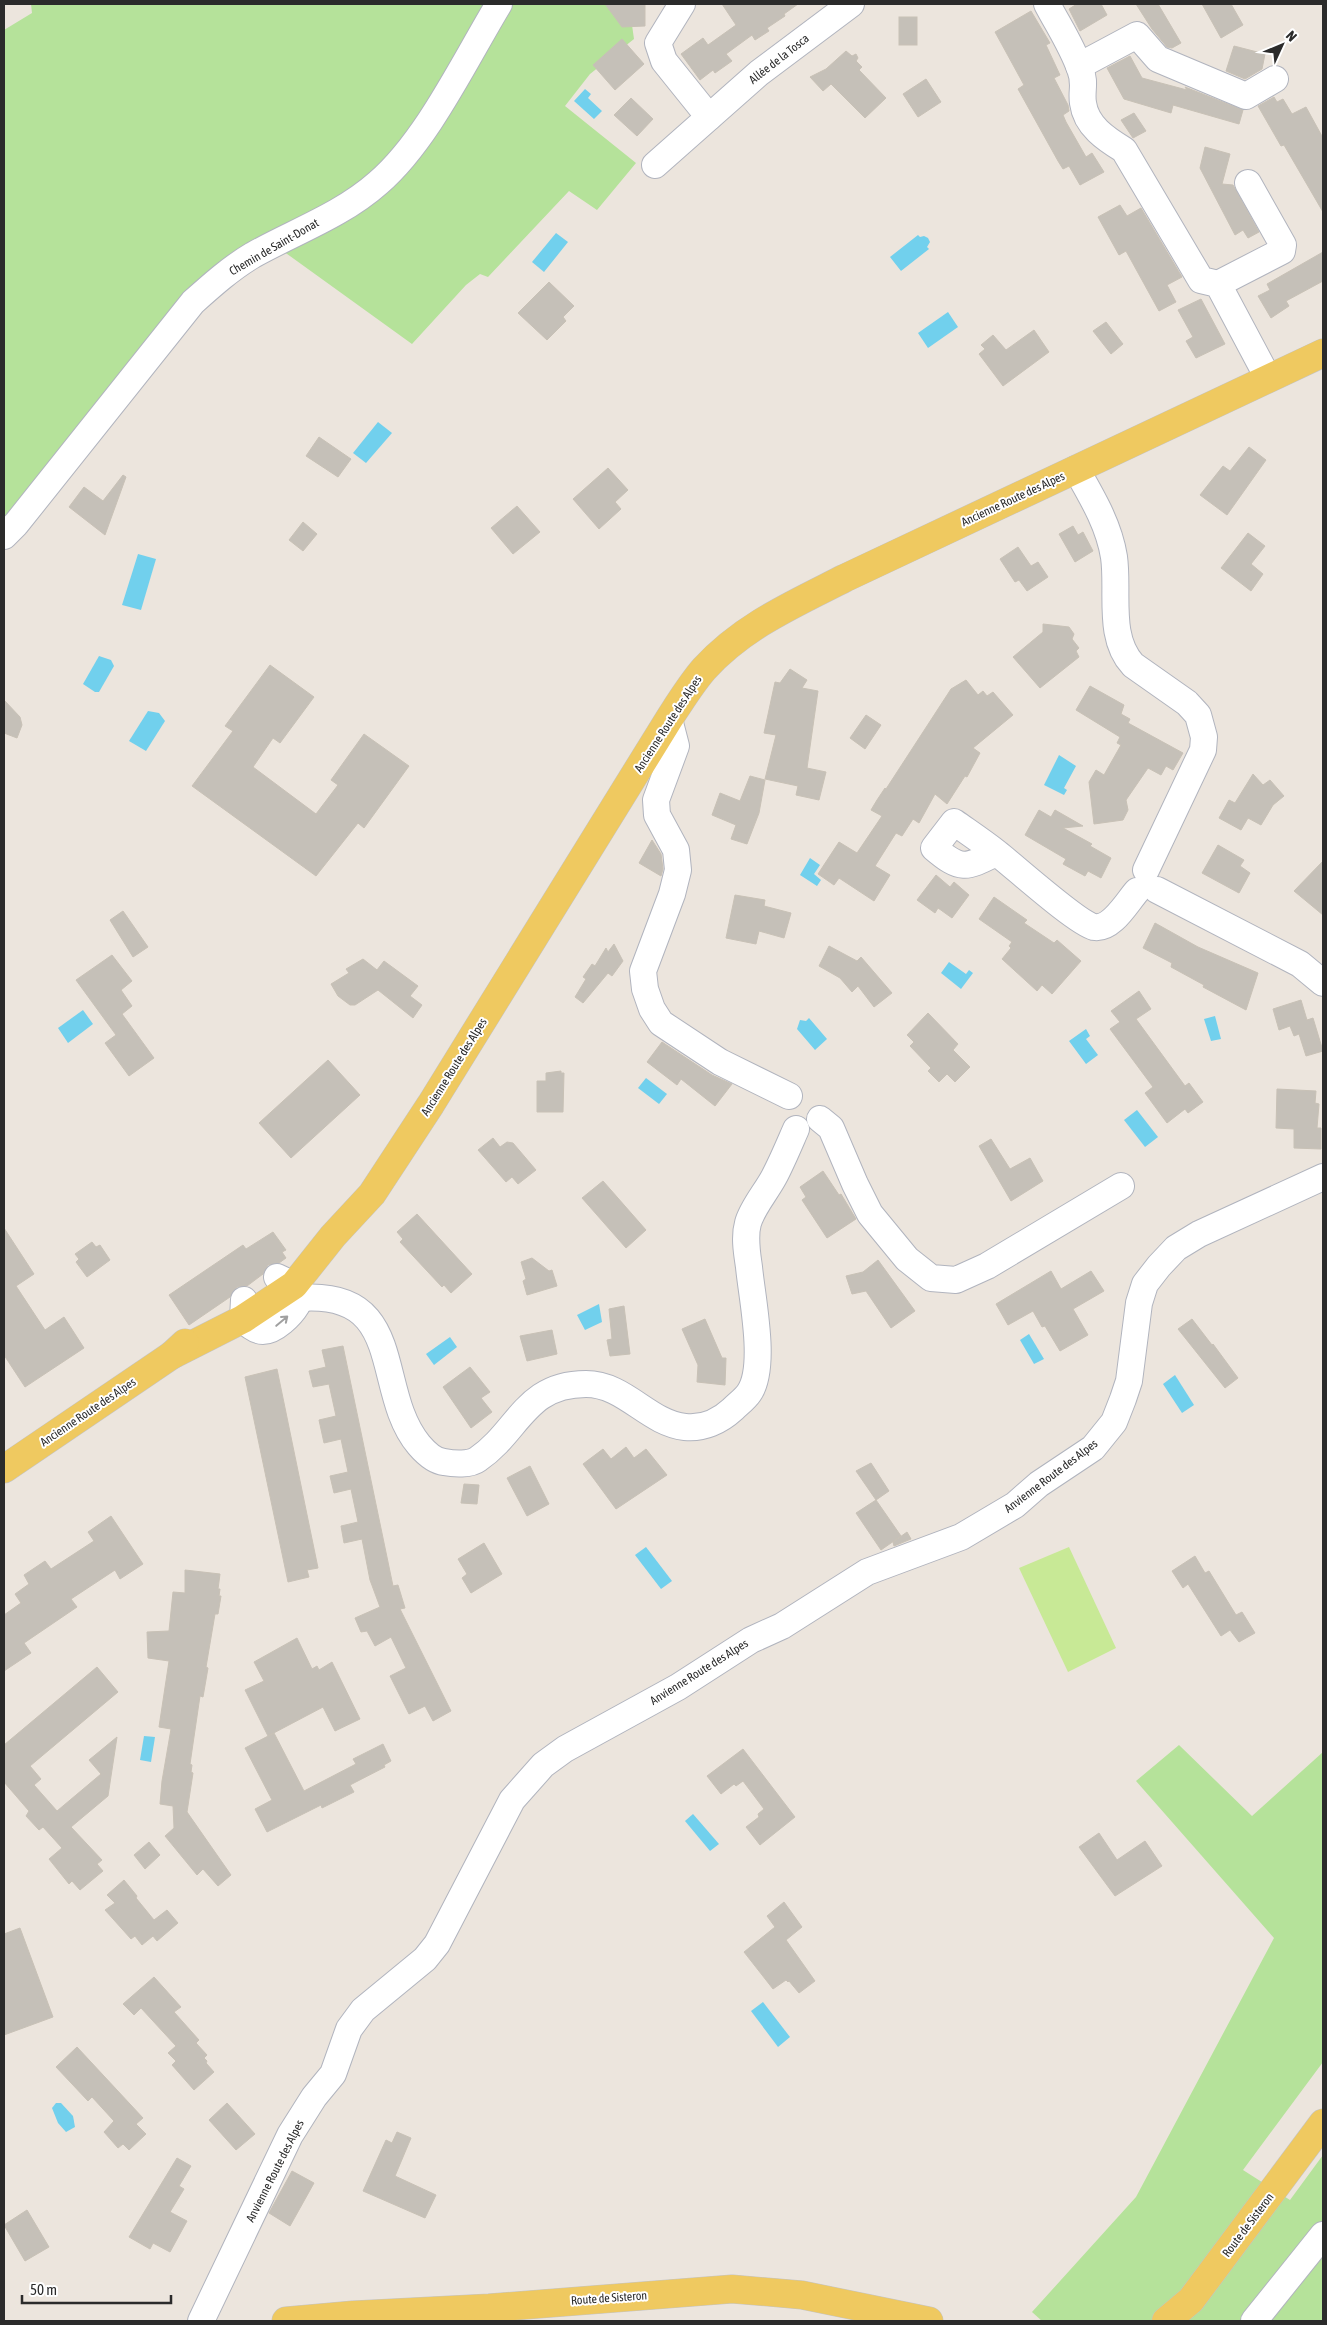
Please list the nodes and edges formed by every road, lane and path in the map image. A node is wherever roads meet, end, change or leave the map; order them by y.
1 (499, 4) edge
2 (682, 4) edge
3 (851, 4) edge
4 (1047, 4) edge
5 (1079, 66) junction
6 (1275, 79) dead end
7 (710, 117) junction
8 (655, 165) dead end
9 (1248, 183) dead end
10 (1218, 284) junction
11 (1323, 353) edge
12 (1268, 378) junction
13 (1076, 469) junction
14 (4, 536) edge
15 (669, 719) junction
16 (996, 853) dead end
17 (1147, 884) junction
18 (1323, 983) edge
19 (788, 1096) dead end
20 (820, 1119) dead end
21 (796, 1129) dead end
22 (1323, 1177) edge
23 (1121, 1186) dead end
24 (290, 1287) junction
25 (243, 1310) junction
26 (4, 1469) edge
27 (1323, 2123) edge
28 (1323, 2234) edge
29 (201, 2321) edge
30 (286, 2321) edge
31 (929, 2321) edge
32 (1166, 2321) edge
33 (1254, 2321) edge

1 - 14 street, Chemin de Saint-Donat
2 - 7 street
3 - 7 street, Allée de la Tosca
4 - 5 street
5 - 6 street
5 - 10 street
7 - 8 street, Allée de la Tosca
9 - 10 street
10 - 12 street
11 - 12 main road, Ancienne Route des Alpes
12 - 13 main road, Ancienne Route des Alpes
13 - 15 main road, Ancienne Route des Alpes
13 - 17 street
15 - 19 street
15 - 24 main road, Ancienne Route des Alpes
16 - 17 street
17 - 18 street
20 - 23 street
21 - 24 street
22 - 29 street, Anvienne Route des Alpes
24 - 25 main road, Ancienne Route des Alpes
25 -> 24 street
25 - 26 main road, Ancienne Route des Alpes
27 - 32 main road, Route de Sisteron
28 - 33 street
30 - 31 main road, Route de Sisteron

